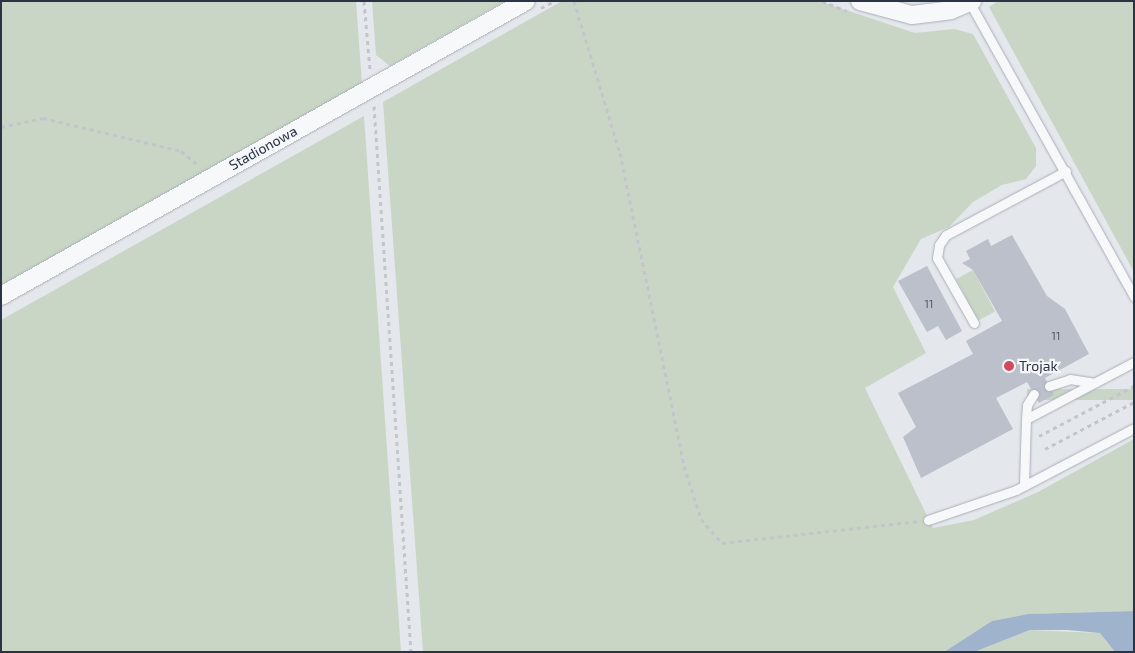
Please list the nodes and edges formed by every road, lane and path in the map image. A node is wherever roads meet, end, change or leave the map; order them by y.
1 (364, 1) edge
2 (526, 1) edge
3 (574, 1) edge
4 (860, 1) edge
5 (971, 2) edge
6 (371, 88) junction
7 (1, 127) edge
8 (1066, 171) junction
9 (212, 177) junction
10 (1, 296) edge
11 (1134, 297) edge
12 (974, 323) dead end
13 (1134, 362) edge
14 (1094, 383) junction
15 (1049, 386) dead end
16 (1134, 386) edge
17 (1034, 394) dead end
18 (1134, 402) edge
19 (1026, 419) junction
20 (1134, 428) edge
21 (1038, 436) dead end
22 (1045, 449) dead end
23 (1024, 485) junction
24 (928, 520) joint
25 (411, 652) edge

1 - 6 path
2 - 6 street, Stadionowa
3 - 24 path
4 - 5 street
5 - 8 lane
6 - 9 street, Stadionowa
6 - 25 path
7 - 9 path
8 - 11 lane
8 - 12 lane
9 - 10 street, Stadionowa
13 - 14 lane
14 - 15 lane
14 - 19 lane
16 - 21 path
17 - 19 lane
18 - 22 path
19 - 23 lane
20 - 23 lane
23 - 24 lane

